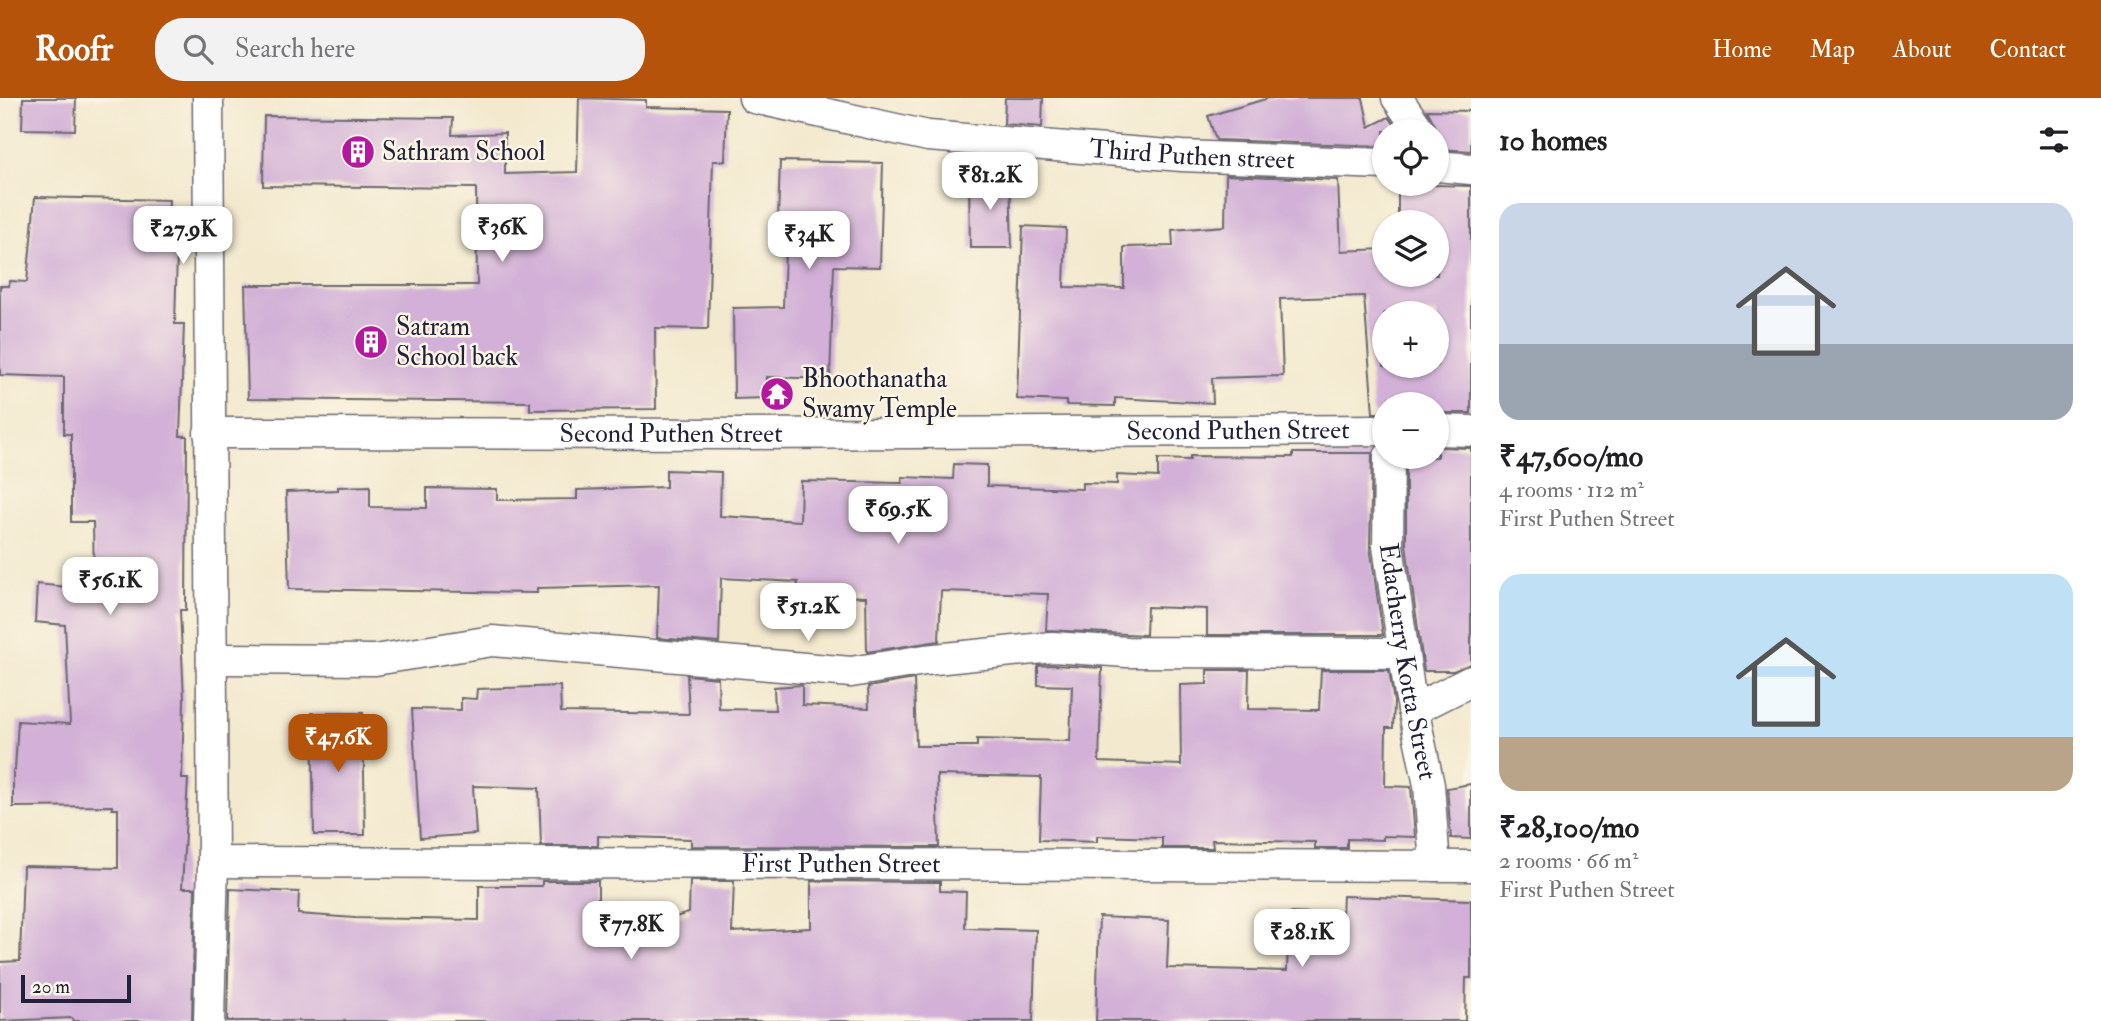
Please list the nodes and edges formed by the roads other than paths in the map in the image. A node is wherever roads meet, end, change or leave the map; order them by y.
1 (208, 98) edge
2 (754, 98) edge
3 (1397, 98) edge
4 (1412, 119) edge
5 (1372, 164) edge
6 (1372, 430) edge
7 (1449, 430) edge
8 (1471, 430) edge
9 (209, 433) junction
10 (1389, 469) edge
11 (1403, 653) junction
12 (212, 659) junction
13 (1471, 681) edge
14 (1413, 710) junction
15 (213, 862) junction
16 (1435, 866) junction
17 (1471, 866) edge
18 (209, 1021) edge

1 - 9 street
2 - 5 street, Third Puthen street
3 - 4 street
6 - 9 street, Second Puthen Street
7 - 8 street
9 - 12 street
10 - 11 street, Edacherry Kotta Street
11 - 12 street
11 - 14 street, Edacherry Kotta Street
12 - 15 street
13 - 14 street
14 - 16 street, Edacherry Kotta Street
15 - 16 street, First Puthen Street
15 - 18 street
16 - 17 street, First Puthen Street

